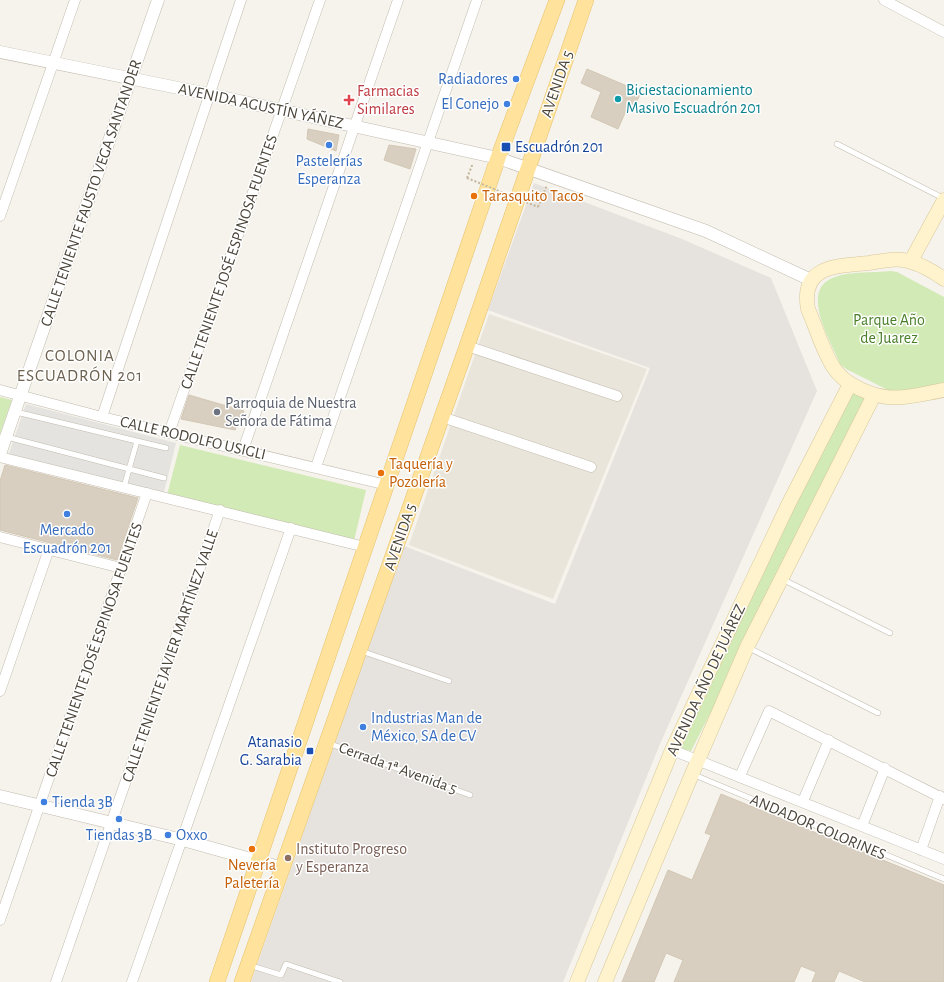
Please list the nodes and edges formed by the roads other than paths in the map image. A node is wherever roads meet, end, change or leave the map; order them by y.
1 (75, 0) edge
2 (158, 0) edge
3 (241, 0) edge
4 (320, 0) edge
5 (398, 0) edge
6 (477, 0) edge
7 (556, 0) edge
8 (586, 0) edge
9 (884, 0) edge
10 (944, 32) edge
11 (0, 52) edge
12 (54, 63) junction
13 (131, 78) junction
14 (208, 94) junction
15 (281, 110) junction
16 (354, 126) junction
17 (428, 143) junction
18 (837, 144) dead end
19 (498, 158) junction
20 (528, 168) junction
21 (944, 200) edge
22 (0, 216) edge
23 (910, 261) junction
24 (942, 273) edge
25 (811, 280) junction
26 (467, 346) junction
27 (850, 384) junction
28 (0, 390) edge
29 (944, 390) edge
30 (21, 395) junction
31 (874, 395) junction
32 (617, 396) dead end
33 (15, 412) junction
34 (102, 417) junction
35 (442, 417) junction
36 (169, 433) junction
37 (7, 437) junction
38 (137, 441) junction
39 (166, 448) dead end
40 (242, 450) junction
41 (0, 456) edge
42 (316, 467) junction
43 (591, 467) dead end
44 (129, 469) junction
45 (164, 478) dead end
46 (387, 485) junction
47 (124, 487) junction
48 (147, 493) junction
49 (220, 510) junction
50 (291, 528) junction
51 (0, 537) edge
52 (365, 547) junction
53 (49, 549) junction
54 (121, 568) junction
55 (781, 579) junction
56 (890, 633) dead end
57 (747, 648) junction
58 (360, 651) junction
59 (449, 681) dead end
60 (0, 691) edge
61 (878, 713) dead end
62 (829, 740) junction
63 (326, 742) junction
64 (672, 750) junction
65 (698, 760) junction
66 (885, 768) junction
67 (692, 774) junction
68 (740, 776) junction
69 (470, 795) dead end
70 (0, 796) edge
71 (942, 797) edge
72 (803, 801) junction
73 (40, 806) junction
74 (111, 823) junction
75 (862, 826) junction
76 (183, 840) junction
77 (921, 850) junction
78 (944, 859) edge
79 (258, 861) junction
80 (283, 868) junction
81 (944, 879) edge
82 (0, 920) edge
83 (247, 965) junction
84 (56, 982) edge
85 (132, 982) edge
86 (217, 982) edge
87 (242, 982) edge
88 (340, 982) edge
89 (577, 982) edge
90 (605, 982) edge

1 - 12 street
2 - 13 street, CALLE TENIENTE FAUSTO VEGA SANTANDER
3 - 14 street
4 - 15 street, CALLE TENIENTE JOSÉ ESPINOSA FUENTES
5 - 16 street
6 - 17 street
7 - 19 main road, AVENIDA 5
8 - 20 main road, AVENIDA 5
9 - 10 street
11 - 12 street, AVENIDA AGUSTÍN YÁÑEZ
12 - 13 street, AVENIDA AGUSTÍN YÁÑEZ
12 - 22 street
13 - 14 street, AVENIDA AGUSTÍN YÁÑEZ
13 - 30 street, CALLE TENIENTE FAUSTO VEGA SANTANDER
14 - 15 street, AVENIDA AGUSTÍN YÁÑEZ
14 - 34 street
15 - 16 street, AVENIDA AGUSTÍN YÁÑEZ
15 - 36 street, CALLE TENIENTE JOSÉ ESPINOSA FUENTES
16 - 17 street, AVENIDA AGUSTÍN YÁÑEZ
16 - 40 street
17 - 19 street, AVENIDA AGUSTÍN YÁÑEZ
17 - 42 street
18 - 21 lane
19 - 20 street, AVENIDA AGUSTÍN YÁÑEZ
19 - 46 main road, AVENIDA 5
20 - 25 street, AVENIDA AGUSTÍN YÁÑEZ
20 - 26 main road, AVENIDA 5
21 - 23 main road
23 - 24 main road
23 - 25 main road
25 - 27 main road
26 - 32 street
26 - 35 main road, AVENIDA 5
27 - 31 main road
27 - 64 main road, AVENIDA AÑO DE JUÁREZ
28 - 30 street, CALLE RODOLFO USIGLI
29 - 31 main road
30 - 33 street, CALLE TENIENTE FAUSTO VEGA SANTANDER
30 - 34 street, CALLE RODOLFO USIGLI
31 - 55 main road, AVENIDA AÑO DE JUÁREZ
33 - 37 street, CALLE TENIENTE FAUSTO VEGA SANTANDER
33 - 38 lane
34 - 36 street, CALLE RODOLFO USIGLI
35 - 43 street
35 - 58 main road, AVENIDA 5
36 - 40 street, CALLE RODOLFO USIGLI
37 - 41 street, CALLE TENIENTE FAUSTO VEGA SANTANDER
37 - 44 lane
38 - 39 lane
38 - 44 lane
40 - 42 street, CALLE RODOLFO USIGLI
41 - 47 street
42 - 46 street, CALLE RODOLFO USIGLI
44 - 45 lane
44 - 47 lane
46 - 52 main road, AVENIDA 5
47 - 48 street
48 - 49 street
48 - 54 street, CALLE TENIENTE JOSÉ ESPINOSA FUENTES
49 - 50 street
49 - 74 street, CALLE TENIENTE JAVIER MARTÍNEZ VALLE
50 - 52 street
50 - 76 street
51 - 53 street
52 - 79 main road, AVENIDA 5
53 - 54 street
53 - 60 street
54 - 73 street, CALLE TENIENTE JOSÉ ESPINOSA FUENTES
55 - 56 lane
55 - 57 main road, AVENIDA AÑO DE JUÁREZ
57 - 61 lane
57 - 65 main road, AVENIDA AÑO DE JUÁREZ
58 - 59 lane
58 - 63 main road, AVENIDA 5
62 - 66 street
62 - 68 street
62 - 72 street
63 - 69 lane, Cerrada 1ª Avenida 5
63 - 80 main road, AVENIDA 5
64 - 65 street, ANDADOR COLORINES
64 - 89 main road, AVENIDA AÑO DE JUÁREZ
65 - 67 main road, AVENIDA AÑO DE JUÁREZ
65 - 68 street, ANDADOR COLORINES
66 - 71 street
66 - 75 street
67 - 81 lane, ANDADOR COLORINES
67 - 90 main road, AVENIDA AÑO DE JUÁREZ
68 - 72 street, ANDADOR COLORINES
70 - 73 street
71 - 77 street
72 - 75 street, ANDADOR COLORINES
73 - 74 street
73 - 82 street, CALLE TENIENTE JOSÉ ESPINOSA FUENTES
74 - 76 street
74 - 84 street, CALLE TENIENTE JAVIER MARTÍNEZ VALLE
75 - 77 street, ANDADOR COLORINES
76 - 79 street
76 - 85 street
77 - 78 street, ANDADOR COLORINES
79 - 80 street
79 - 86 main road, AVENIDA 5
80 - 83 main road, AVENIDA 5
83 - 87 main road, AVENIDA 5
83 - 88 lane

